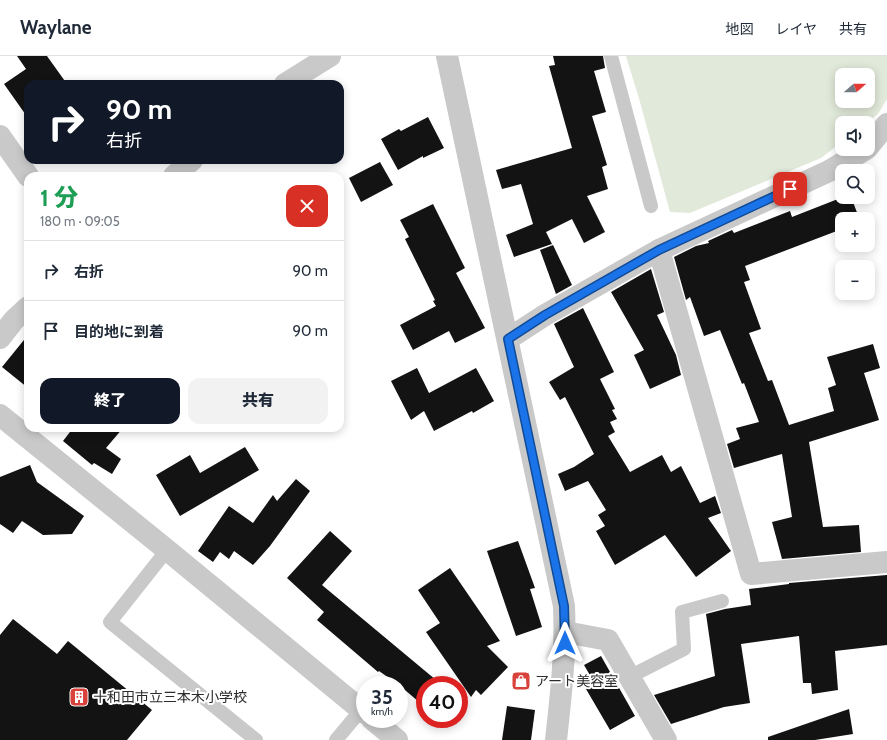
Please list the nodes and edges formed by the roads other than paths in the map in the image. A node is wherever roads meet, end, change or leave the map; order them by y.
1 (330, 56) edge
2 (447, 56) edge
3 (611, 56) edge
4 (291, 80) edge
5 (887, 124) edge
6 (0, 136) edge
7 (875, 138) edge
8 (854, 156) edge
9 (188, 164) edge
10 (25, 172) edge
11 (178, 172) edge
12 (651, 206) dead end
13 (659, 250) junction
14 (24, 311) edge
15 (0, 338) edge
16 (508, 339) junction
17 (0, 415) edge
18 (167, 550) junction
19 (887, 562) edge
20 (722, 601) dead end
21 (565, 632) junction
22 (629, 677) junction
23 (356, 706) edge
24 (356, 723) edge
25 (383, 728) edge
26 (256, 740) edge
27 (336, 740) edge
28 (397, 740) edge
29 (556, 740) edge
30 (666, 740) edge

1 - 4 street
2 - 16 street
3 - 12 lane
5 - 7 street
6 - 10 street
8 - 13 street
9 - 11 street
13 - 16 street
13 - 19 street
14 - 15 street
16 - 21 street
17 - 18 street
18 - 23 street
18 - 26 lane
20 - 22 lane
21 - 22 street
21 - 29 street
22 - 30 street
24 - 27 lane
25 - 28 street

